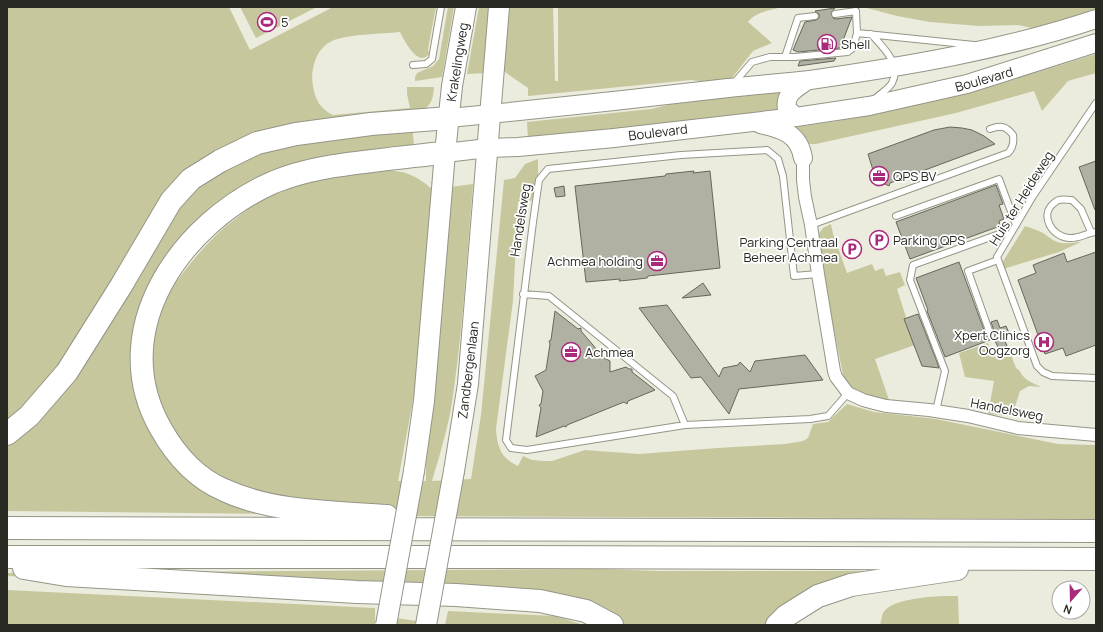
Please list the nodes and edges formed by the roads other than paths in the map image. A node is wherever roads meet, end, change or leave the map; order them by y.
1 (441, 7) edge
2 (466, 7) edge
3 (499, 7) edge
4 (835, 14) dead end
5 (815, 16) dead end
6 (1096, 19) edge
7 (858, 34) junction
8 (871, 34) junction
9 (1096, 43) edge
10 (1007, 45) junction
11 (785, 57) junction
12 (412, 65) dead end
13 (894, 67) junction
14 (809, 80) junction
15 (729, 88) junction
16 (1096, 103) edge
17 (869, 106) junction
18 (491, 114) junction
19 (796, 117) junction
20 (449, 118) junction
21 (746, 122) junction
22 (990, 129) dead end
23 (488, 148) junction
24 (445, 153) junction
25 (804, 158) joint
26 (896, 216) dead end
27 (811, 225) junction
28 (1016, 226) junction
29 (1094, 232) edge
30 (1010, 235) junction
31 (998, 260) junction
32 (818, 274) junction
33 (523, 294) junction
34 (991, 336) dead end
35 (1096, 378) edge
36 (848, 393) junction
37 (936, 411) junction
38 (685, 425) junction
39 (7, 434) edge
40 (1096, 435) edge
41 (7, 528) edge
42 (554, 530) junction
43 (1096, 530) edge
44 (7, 557) edge
45 (1035, 558) junction
46 (1096, 559) edge
47 (7, 565) edge
48 (386, 625) edge
49 (426, 625) edge
50 (612, 625) edge
51 (777, 625) edge

1 - 12 lane
2 - 20 main road, Krakelingweg
3 - 18 main road
4 - 7 lane
5 - 11 lane
6 - 10 main road, Boulevard
7 - 8 lane, Boulevard
7 - 11 lane
8 - 10 lane, Boulevard
8 - 13 lane
9 - 17 main road, Boulevard
10 - 13 main road, Boulevard
11 - 15 lane
13 - 14 main road, Boulevard
13 - 17 lane
14 - 15 main road, Boulevard
14 - 19 main road
15 - 18 main road, Boulevard
16 - 28 lane, Huis ter Heideweg
17 - 19 main road, Boulevard
18 - 20 main road, Boulevard
18 - 23 main road, Zandbergenlaan
19 - 21 main road, Boulevard
20 - 24 main road
20 - 39 highway
21 - 23 main road, Boulevard
21 - 25 main road
22 - 27 lane
23 - 24 main road, Boulevard
23 - 49 main road, Zandbergenlaan, bridge
24 - 42 highway
24 - 48 main road, bridge
25 - 27 street, Handelsweg
26 - 28 lane
27 - 32 street, Handelsweg
28 - 30 lane, Huis ter Heideweg
29 - 29 lane
30 - 31 lane, Huis ter Heideweg
30 - 37 lane
31 - 34 lane
31 - 35 lane, Huis ter Heideweg
32 - 33 lane, Handelsweg
32 - 36 street, Handelsweg
33 - 38 lane
33 - 38 lane, Handelsweg
36 - 37 street, Handelsweg
36 - 38 lane, Handelsweg
37 - 40 street, Handelsweg
41 - 42 highway
42 - 43 highway
44 - 45 highway
45 - 46 highway
45 - 51 highway
47 - 50 highway

